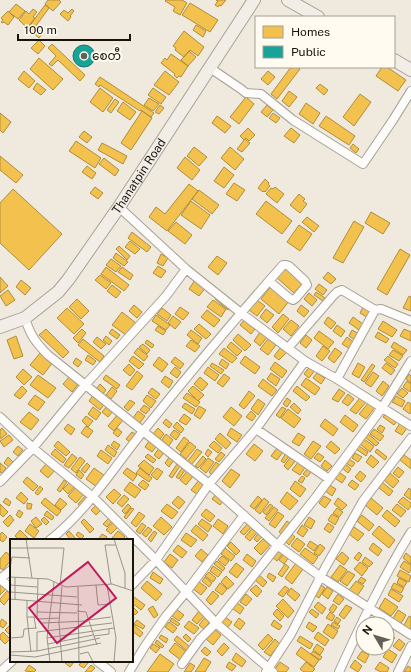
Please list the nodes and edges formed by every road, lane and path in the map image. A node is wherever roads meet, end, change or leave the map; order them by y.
1 (254, 0) edge
2 (288, 0) edge
3 (316, 16) edge
4 (395, 61) edge
5 (210, 68) junction
6 (411, 70) edge
7 (411, 91) edge
8 (119, 207) junction
9 (186, 269) junction
10 (269, 281) junction
11 (375, 310) junction
12 (240, 312) junction
13 (25, 318) junction
14 (411, 321) edge
15 (2, 324) edge
16 (288, 348) junction
17 (305, 361) junction
18 (411, 361) edge
19 (337, 379) junction
20 (86, 384) junction
21 (382, 408) junction
22 (0, 417) edge
23 (411, 426) edge
24 (256, 429) junction
25 (143, 431) junction
26 (411, 438) edge
27 (33, 448) junction
28 (329, 479) junction
29 (0, 482) edge
30 (209, 484) junction
31 (93, 497) junction
32 (244, 515) junction
33 (411, 532) edge
34 (51, 539) edge
35 (277, 545) junction
36 (156, 560) junction
37 (10, 571) edge
38 (321, 577) junction
39 (133, 584) edge
40 (10, 587) edge
41 (186, 592) junction
42 (368, 607) junction
43 (216, 624) junction
44 (411, 635) edge
45 (411, 646) edge
46 (11, 662) edge
47 (98, 662) edge
48 (182, 664) dead end
49 (109, 671) edge
50 (269, 671) edge
51 (0, 672) edge
52 (129, 672) edge
53 (339, 672) edge
54 (398, 672) edge

1 - 5 main road, Thanatpin Road
2 - 3 main road
4 - 6 main road
5 - 7 street
5 - 8 main road, Thanatpin Road
8 - 9 street
8 - 13 main road, Thanatpin Road
9 - 12 street
9 - 20 street
10 - 10 street
10 - 12 street
11 - 14 street
11 - 16 street
11 - 19 street
12 - 16 street
12 - 25 street
13 - 15 main road, Thanatpin Road
13 - 20 street
16 - 17 street
17 - 19 street
17 - 24 street
18 - 21 street
19 - 21 street
20 - 25 street
20 - 27 street
21 - 23 street
21 - 28 street
22 - 27 street
24 - 28 street
24 - 30 street
25 - 30 street
25 - 31 street
26 - 38 street
27 - 29 street
27 - 31 street
28 - 35 street
30 - 32 street
30 - 36 street
31 - 34 street
31 - 36 street
32 - 35 street
32 - 41 street
33 - 42 street
35 - 38 street
35 - 43 street
36 - 39 street
36 - 41 street
37 - 40 street
38 - 42 street
38 - 50 street
41 - 43 street
41 - 52 street
42 - 44 street
42 - 53 street
43 - 48 street
43 - 50 street
45 - 54 street
46 - 51 street
47 - 49 street

